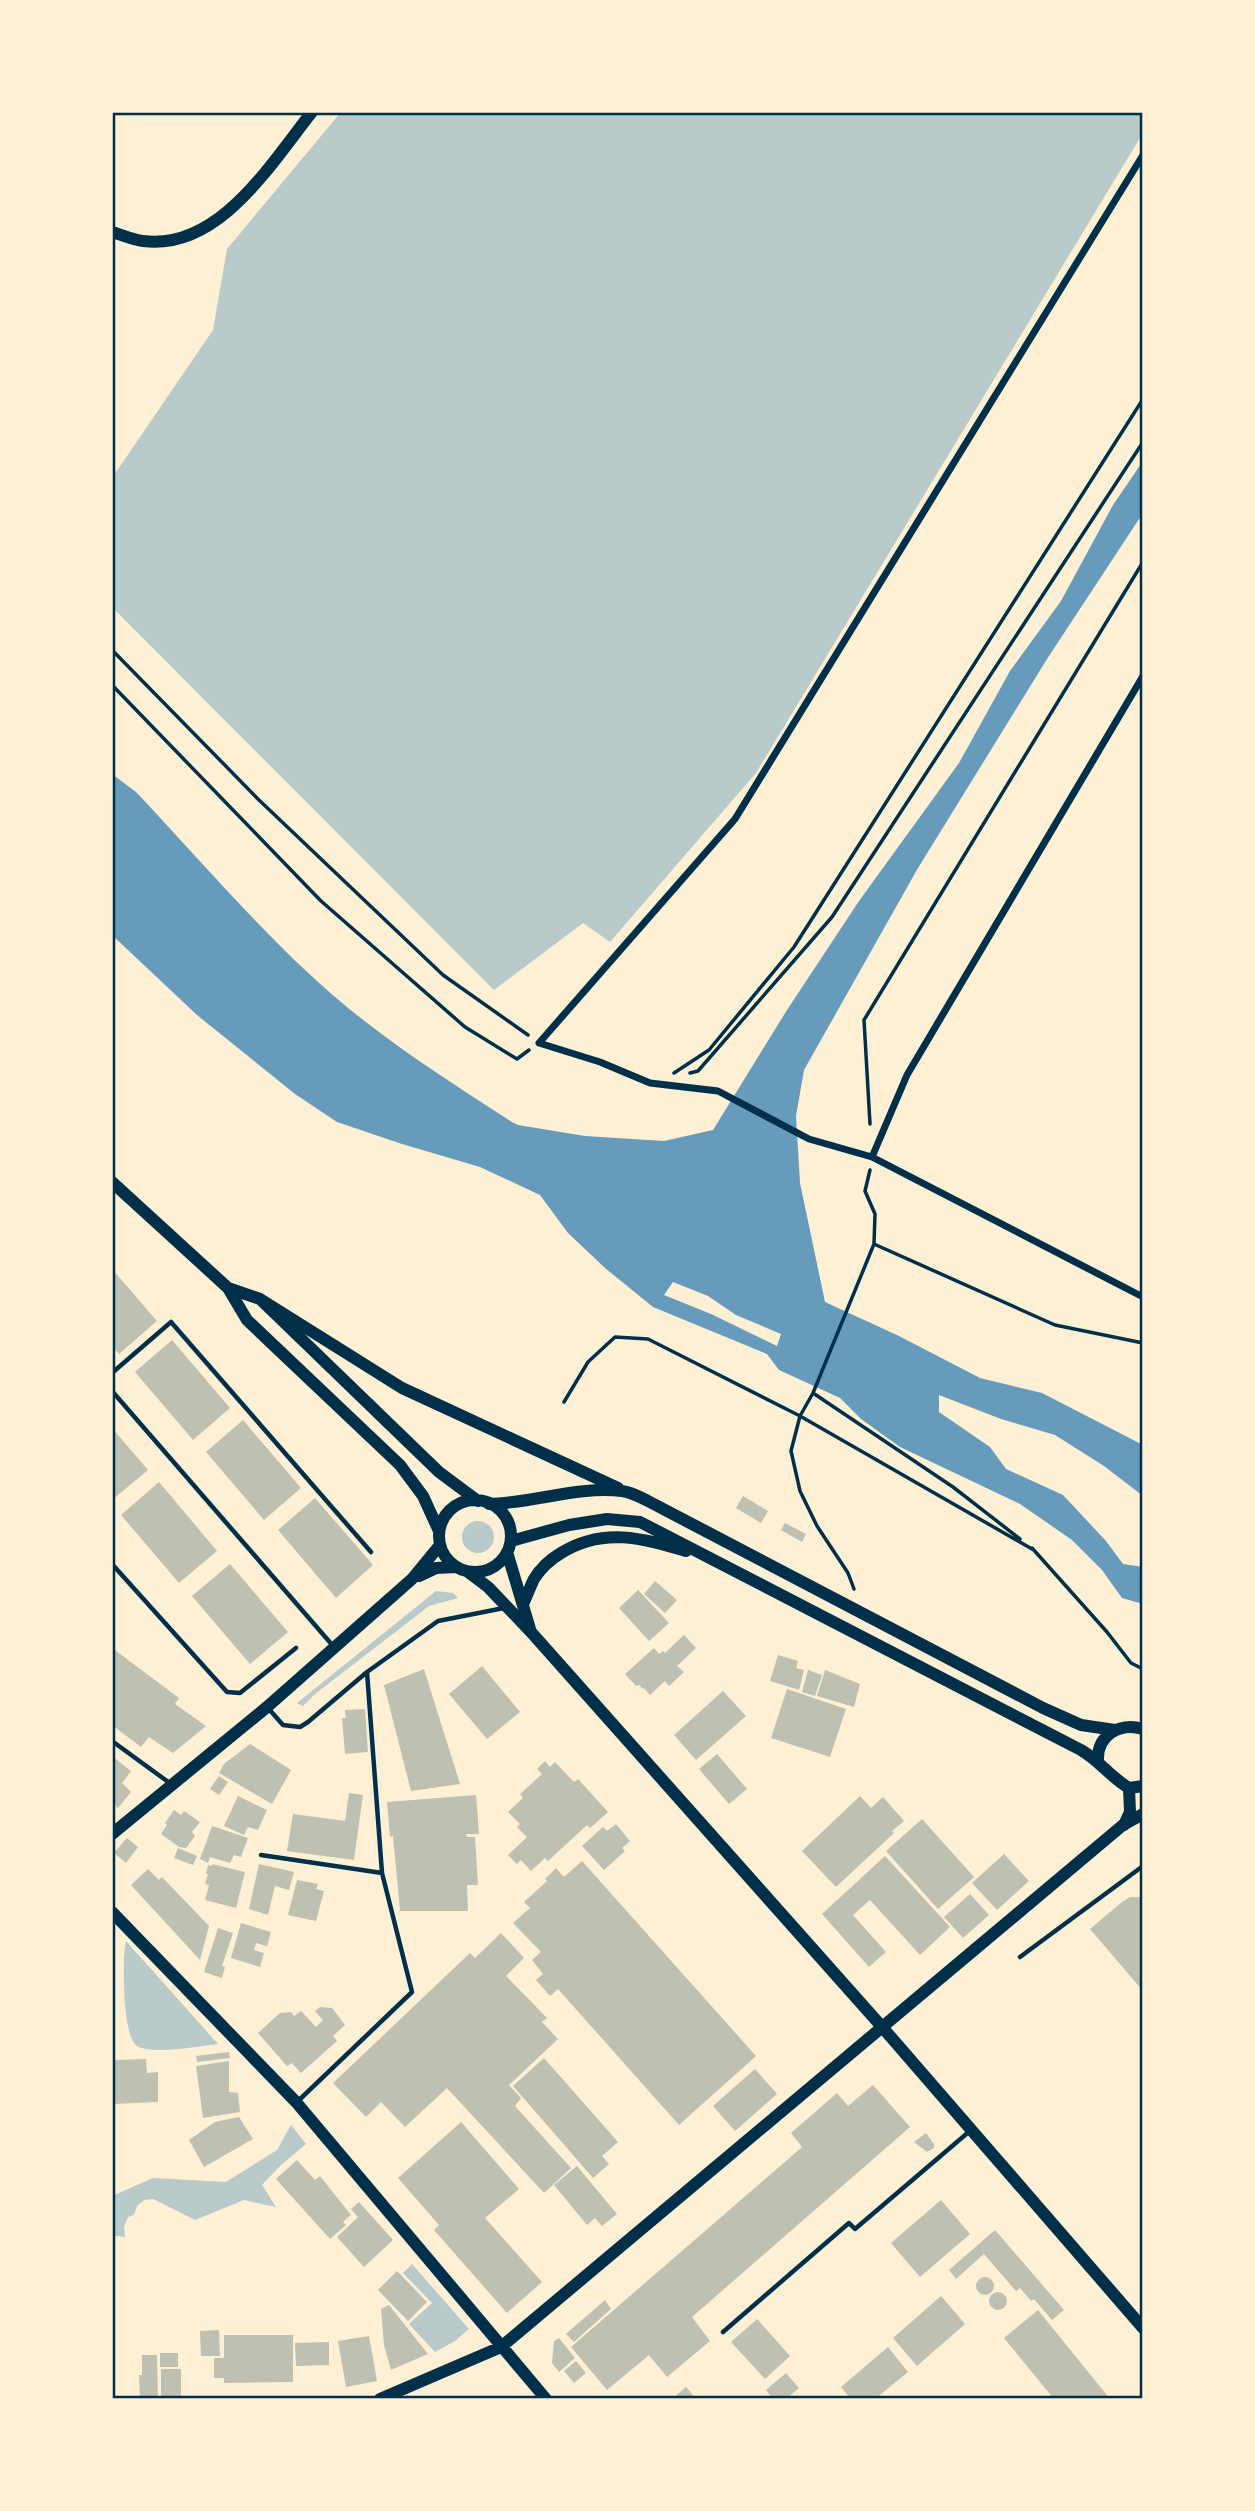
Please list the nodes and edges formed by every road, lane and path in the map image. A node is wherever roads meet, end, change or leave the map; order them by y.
1 (312, 112) edge
2 (1143, 155) edge
3 (112, 232) edge
4 (1143, 399) edge
5 (1143, 442) edge
6 (1143, 562) edge
7 (112, 649) edge
8 (1143, 676) edge
9 (112, 685) edge
10 (539, 1043) junction
11 (658, 1084) junction
12 (872, 1157) junction
13 (112, 1182) edge
14 (874, 1244) junction
15 (228, 1287) junction
16 (1143, 1297) edge
17 (260, 1299) junction
18 (1143, 1343) edge
19 (112, 1373) edge
20 (112, 1391) edge
21 (813, 1393) junction
22 (564, 1402) dead end
23 (800, 1416) junction
24 (625, 1491) junction
25 (484, 1502) junction
26 (439, 1531) junction
27 (440, 1545) junction
28 (509, 1546) junction
29 (1032, 1549) junction
30 (371, 1552) dead end
31 (707, 1558) junction
32 (112, 1563) edge
33 (462, 1570) junction
34 (412, 1580) junction
35 (523, 1604) junction
36 (507, 1608) junction
37 (863, 1614) junction
38 (531, 1632) junction
39 (334, 1647) junction
40 (296, 1648) dead end
41 (1143, 1669) edge
42 (367, 1672) junction
43 (267, 1707) junction
44 (1143, 1729) edge
45 (1115, 1730) junction
46 (112, 1741) edge
47 (1098, 1760) junction
48 (172, 1785) junction
49 (1143, 1786) edge
50 (1129, 1788) junction
51 (1143, 1814) edge
52 (1123, 1825) junction
53 (112, 1834) edge
54 (261, 1855) dead end
55 (1143, 1866) edge
56 (382, 1873) junction
57 (112, 1912) edge
58 (1020, 1957) dead end
59 (883, 2028) junction
60 (296, 2102) junction
61 (971, 2129) junction
62 (1143, 2328) edge
63 (723, 2332) dead end
64 (501, 2347) junction
65 (380, 2399) edge
66 (546, 2399) edge

1 - 3 street
2 - 10 street
4 - 11 path
5 - 11 path
6 - 12 path
7 - 10 path
8 - 12 street
9 - 10 path
10 - 11 street
11 - 12 street
12 - 14 path
12 - 16 street
13 - 15 street
14 - 18 path
14 - 21 path
15 - 17 street
15 - 26 street
17 - 24 street
17 - 25 street
19 - 30 lane
20 - 39 lane
21 - 23 path
21 - 29 path
22 - 23 path
23 - 29 path
23 - 37 path
24 - 25 street
24 - 37 street
25 - 26 street
25 - 28 street
26 - 27 street
27 - 33 street
27 - 34 street
28 - 31 street
28 - 33 street
28 - 35 street
29 - 41 path
31 - 35 street
31 - 47 street
32 - 40 lane
33 - 34 street
33 - 36 street
34 - 39 street
35 - 38 street
36 - 38 street
36 - 42 lane
37 - 45 street
38 - 59 street
39 - 43 street
42 - 43 lane
42 - 56 lane
43 - 48 street
44 - 45 street
45 - 47 street
46 - 48 lane
47 - 50 street
48 - 53 street
49 - 50 street
50 - 52 street
51 - 52 street
52 - 59 street
54 - 56 lane
55 - 58 lane
56 - 60 lane
57 - 60 street
59 - 61 street
59 - 64 street
60 - 64 street
61 - 62 street
61 - 63 lane
64 - 65 street
64 - 66 street

